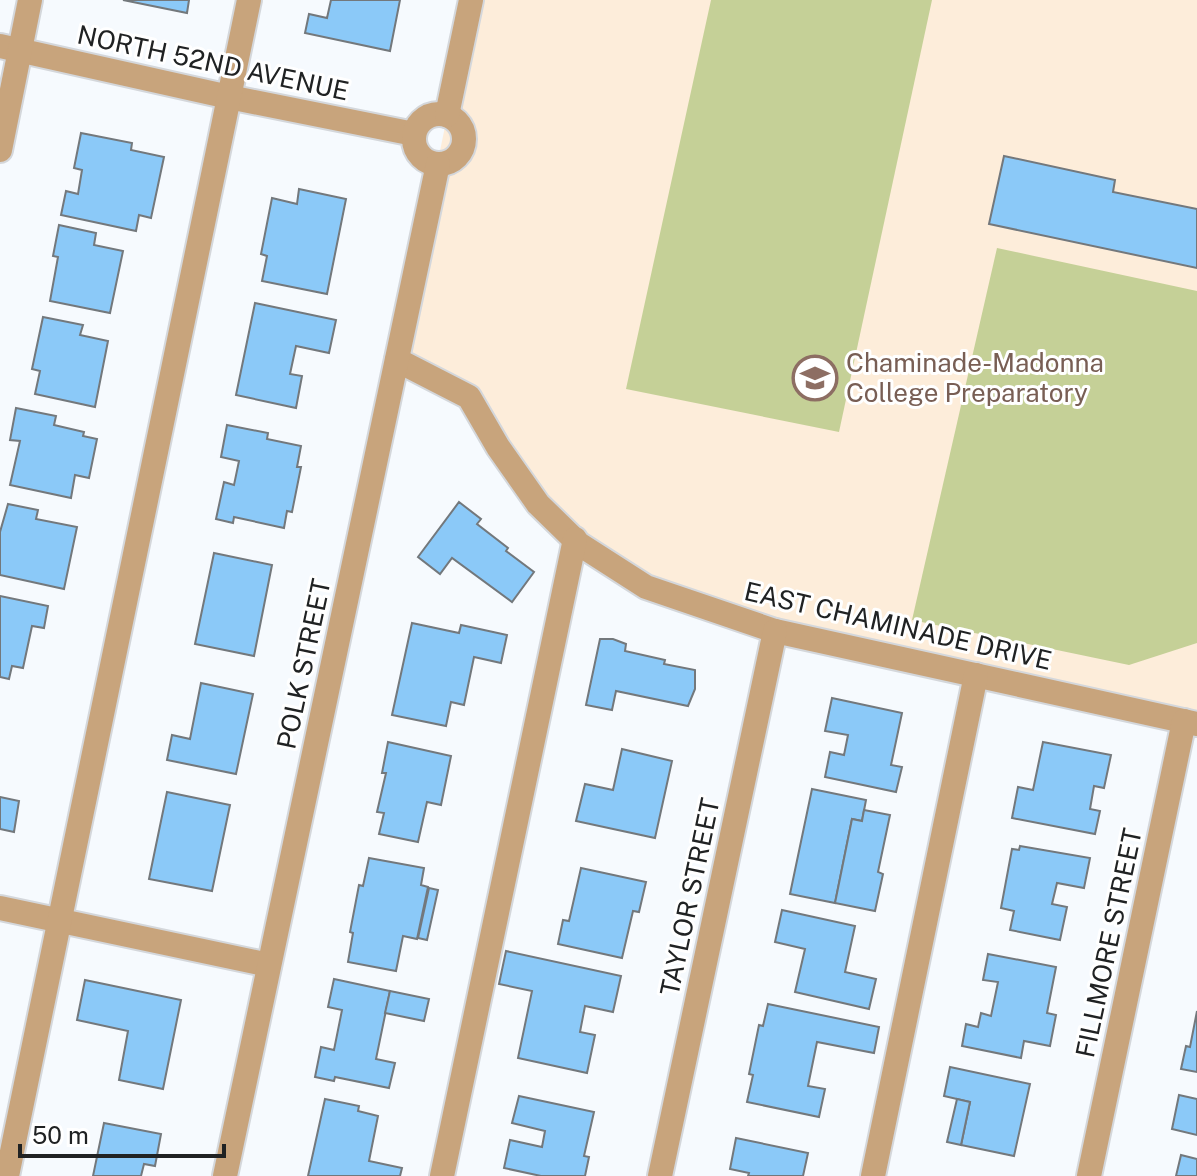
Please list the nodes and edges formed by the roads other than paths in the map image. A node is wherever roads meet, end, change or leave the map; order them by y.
1 (30, 0) edge
2 (249, 0) edge
3 (471, 0) edge
4 (10, 48) edge
5 (229, 97) junction
6 (447, 115) junction
7 (414, 134) junction
8 (0, 150) edge
9 (438, 164) junction
10 (397, 360) junction
11 (575, 539) junction
12 (775, 631) junction
13 (976, 675) junction
14 (1190, 722) edge
15 (0, 908) edge
16 (60, 920) junction
17 (269, 965) junction
18 (7, 1176) edge
19 (225, 1176) edge
20 (442, 1176) edge
21 (660, 1176) edge
22 (873, 1176) edge
23 (1089, 1176) edge

1 - 4 street
2 - 5 street
3 - 6 street
4 - 5 street, NORTH 52ND AVENUE
4 - 8 street
5 - 7 street, NORTH 52ND AVENUE
5 - 16 street
6 - 7 street
6 - 9 street
7 - 9 street
9 - 10 street, POLK STREET
10 - 11 street, EAST CHAMINADE DRIVE
10 - 17 street, POLK STREET
11 - 12 street, EAST CHAMINADE DRIVE
11 - 20 street
12 - 13 street, EAST CHAMINADE DRIVE
12 - 21 street, TAYLOR STREET
13 - 14 street, EAST CHAMINADE DRIVE
13 - 22 street
14 - 23 street, FILLMORE STREET
15 - 16 street
16 - 17 street
16 - 18 street
17 - 19 street, POLK STREET

